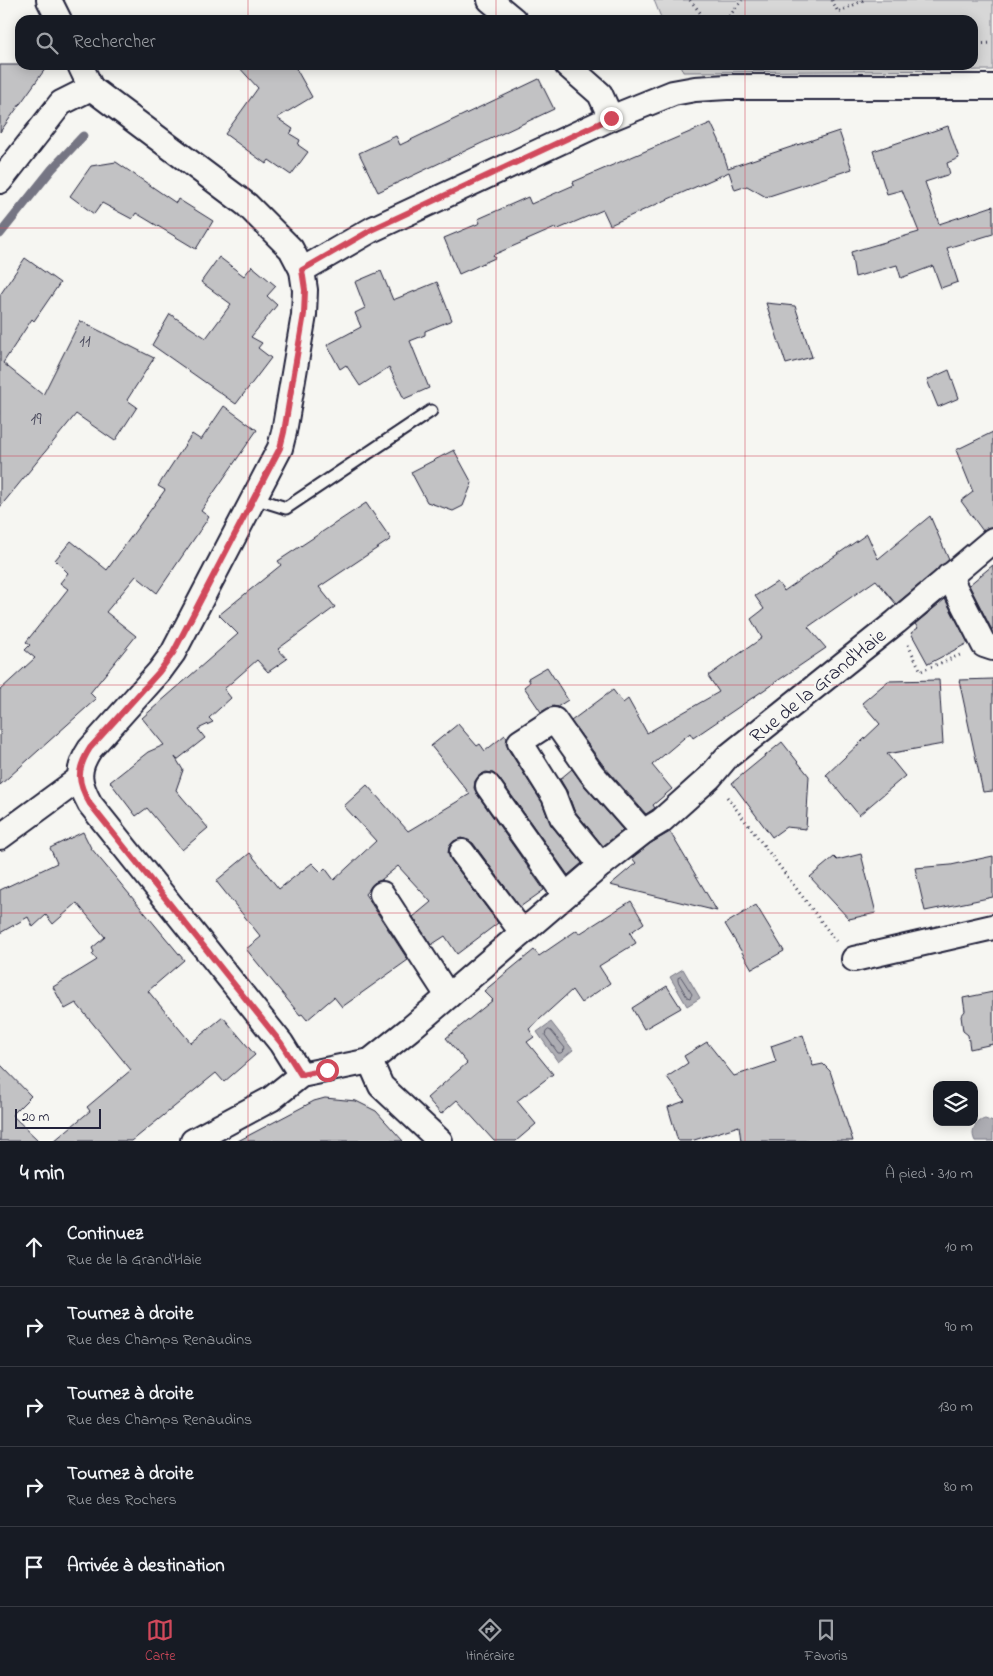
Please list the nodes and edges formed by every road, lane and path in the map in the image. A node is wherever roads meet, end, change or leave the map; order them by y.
1 (49, 0) edge
2 (490, 0) edge
3 (690, 0) edge
4 (742, 0) edge
5 (832, 0) edge
6 (864, 0) edge
7 (56, 15) edge
8 (508, 15) edge
9 (702, 15) edge
10 (730, 15) edge
11 (993, 43) edge
12 (978, 44) edge
13 (82, 70) edge
14 (573, 70) edge
15 (993, 87) edge
16 (91, 88) junction
17 (611, 118) junction
18 (0, 181) edge
19 (302, 270) junction
20 (431, 411) dead end
21 (254, 498) junction
22 (993, 540) edge
23 (949, 576) junction
24 (896, 622) junction
25 (989, 646) edge
26 (710, 777) junction
27 (79, 779) junction
28 (488, 786) dead end
29 (643, 832) junction
30 (0, 837) edge
31 (462, 852) dead end
32 (600, 866) junction
33 (382, 894) dead end
34 (565, 895) junction
35 (993, 927) edge
36 (522, 932) junction
37 (854, 959) joint
38 (448, 996) junction
39 (370, 1061) junction
40 (301, 1075) junction
41 (193, 1141) edge
42 (440, 1141) edge

1 - 7 street
2 - 8 street
3 - 9 path
4 - 10 path
5 - 6 path
11 - 12 path
13 - 16 street
14 - 17 street
15 - 17 street
16 - 18 street
16 - 19 street
17 - 19 street
19 - 21 street
20 - 21 lane
21 - 27 street
22 - 23 street, Rue de la Grand'Haie
23 - 24 street, Rue de la Grand'Haie
23 - 25 street
24 - 25 path
24 - 26 street, Rue de la Grand'Haie
26 - 29 street, Rue de la Grand'Haie
26 - 37 path
27 - 30 street
27 - 40 street
28 - 34 street
29 - 32 street, Rue de la Grand'Haie
29 - 32 street
31 - 36 street
32 - 34 street, Rue de la Grand'Haie
33 - 38 street
34 - 36 street, Rue de la Grand'Haie
35 - 37 street
36 - 38 street, Rue de la Grand'Haie
38 - 39 street, Rue de la Grand'Haie
39 - 40 street, Rue de la Grand'Haie
39 - 42 street
40 - 41 street

